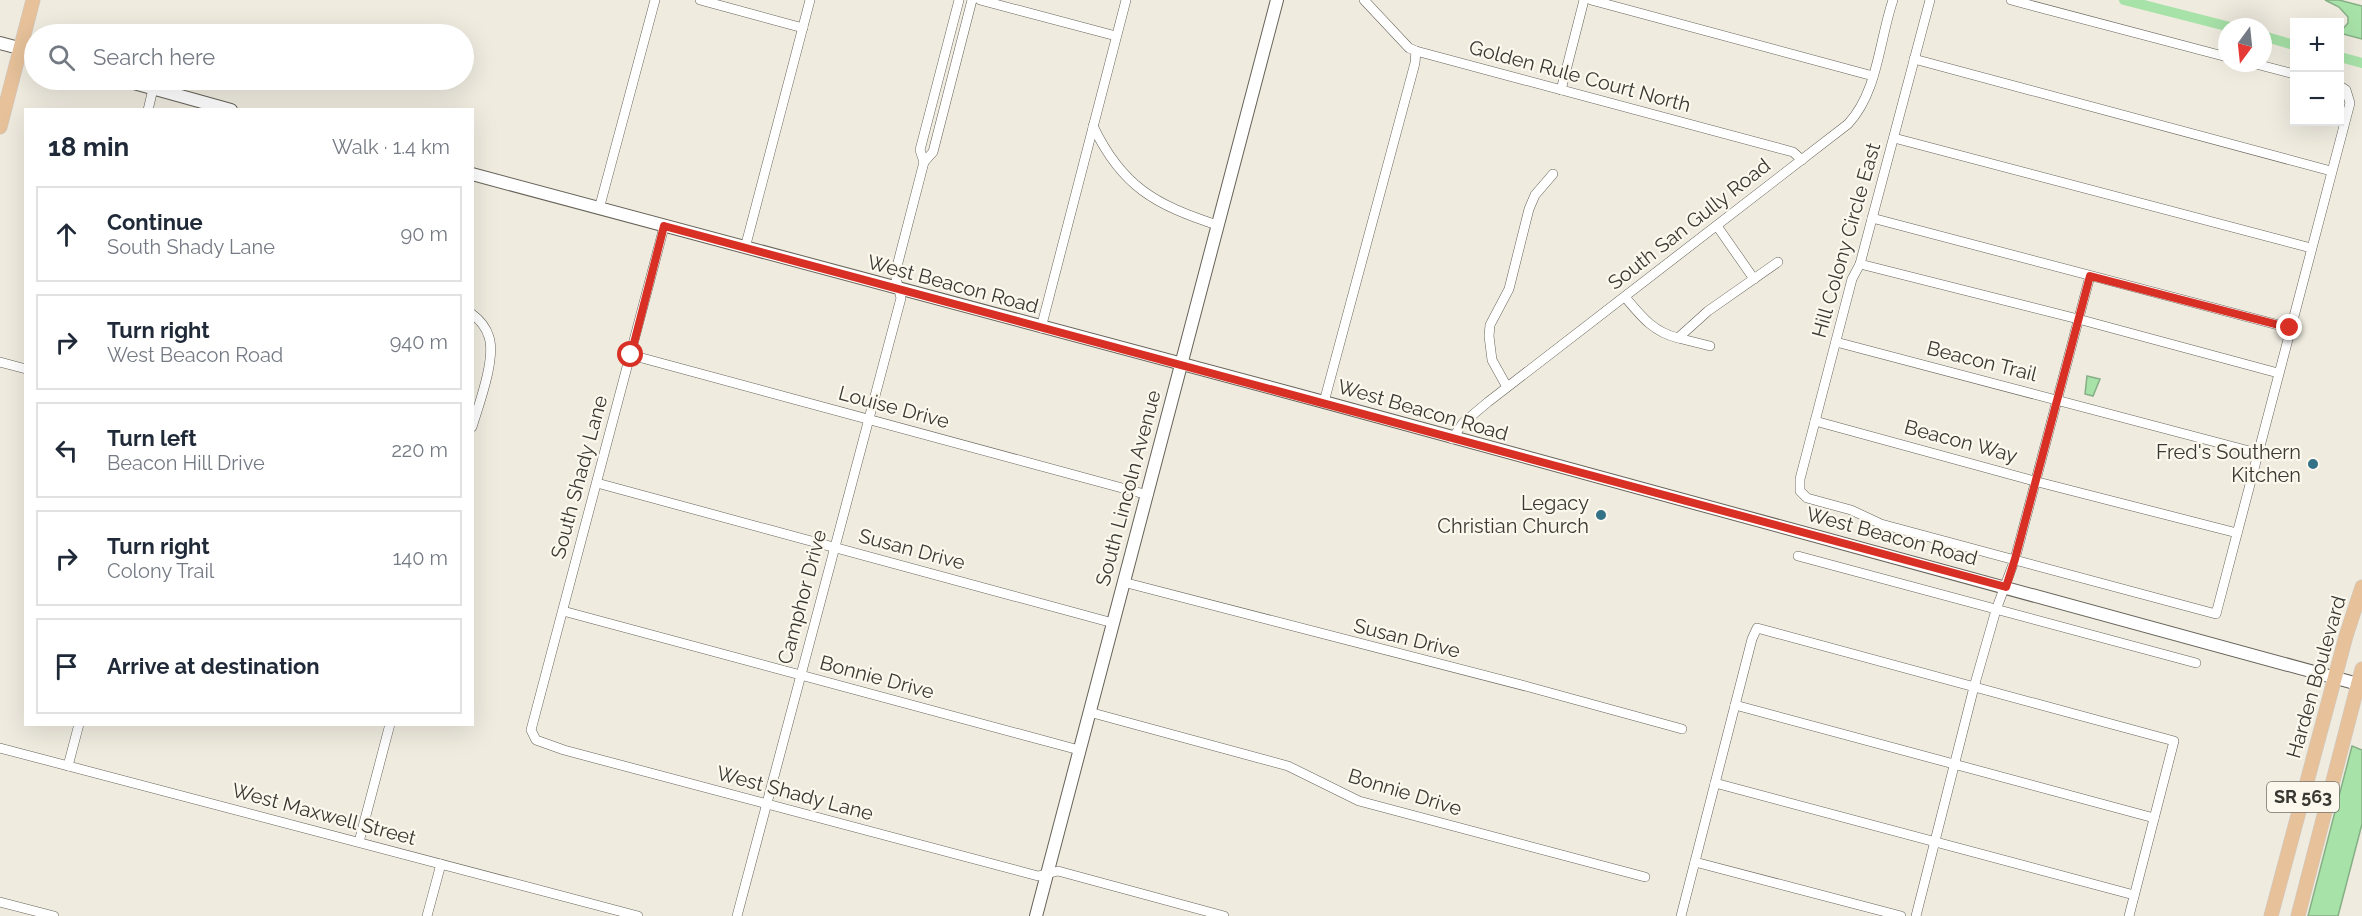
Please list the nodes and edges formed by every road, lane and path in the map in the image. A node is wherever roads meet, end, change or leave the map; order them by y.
1 (33, 0) edge
2 (655, 0) edge
3 (700, 0) edge
4 (810, 0) edge
5 (959, 0) edge
6 (972, 0) edge
7 (980, 0) edge
8 (1126, 0) edge
9 (1277, 0) edge
10 (1364, 0) edge
11 (1584, 0) edge
12 (1591, 0) edge
13 (1893, 0) edge
14 (1930, 0) edge
15 (2011, 0) edge
16 (26, 24) edge
17 (803, 28) junction
18 (24, 33) edge
19 (1116, 36) junction
20 (0, 42) edge
21 (20, 48) junction
22 (24, 49) edge
23 (1416, 51) junction
24 (2218, 55) edge
25 (1914, 59) junction
26 (2272, 68) edge
27 (2290, 73) edge
28 (1873, 76) junction
29 (153, 90) edge
30 (157, 90) edge
31 (1561, 90) junction
32 (2344, 90) edge
33 (148, 108) edge
34 (224, 108) edge
35 (2344, 124) edge
36 (1093, 126) junction
37 (2344, 126) edge
38 (0, 127) edge
39 (1894, 138) junction
40 (1802, 160) junction
41 (924, 162) junction
42 (2331, 171) junction
43 (1553, 174) dead end
44 (474, 175) edge
45 (599, 209) junction
46 (1872, 218) junction
47 (1217, 225) junction
48 (664, 226) junction
49 (1717, 226) junction
50 (746, 248) junction
51 (2310, 248) junction
52 (1778, 262) dead end
53 (1860, 264) junction
54 (2090, 276) junction
55 (1754, 279) junction
56 (898, 289) junction
57 (1625, 297) junction
58 (474, 316) edge
59 (2078, 319) junction
60 (1041, 328) junction
61 (2290, 328) junction
62 (1678, 338) junction
63 (1836, 342) junction
64 (1710, 346) dead end
65 (631, 355) junction
66 (0, 362) edge
67 (1180, 365) junction
68 (24, 368) edge
69 (2278, 374) junction
70 (1507, 387) junction
71 (2056, 399) junction
72 (1324, 402) junction
73 (474, 419) edge
74 (869, 419) junction
75 (1815, 421) junction
76 (1452, 439) junction
77 (2257, 453) junction
78 (2034, 481) junction
79 (597, 483) junction
80 (1148, 495) junction
81 (2237, 533) junction
82 (835, 547) junction
83 (1798, 556) dead end
84 (2015, 559) junction
85 (1123, 582) junction
86 (2006, 587) junction
87 (2362, 587) edge
88 (1996, 610) junction
89 (563, 611) junction
90 (1113, 623) junction
91 (2196, 663) dead end
92 (2362, 669) edge
93 (800, 675) junction
94 (2335, 677) junction
95 (2360, 684) edge
96 (1974, 687) junction
97 (1735, 705) junction
98 (1089, 712) junction
99 (78, 726) edge
100 (389, 726) edge
101 (1682, 729) dead end
102 (534, 737) joint
103 (0, 748) edge
104 (1079, 750) junction
105 (1954, 762) junction
106 (68, 766) junction
107 (1715, 783) junction
108 (767, 803) junction
109 (2154, 818) junction
110 (359, 842) junction
111 (1935, 842) junction
112 (1695, 862) junction
113 (441, 864) junction
114 (1048, 873) junction
115 (1645, 877) dead end
116 (2134, 895) junction
117 (0, 902) edge
118 (1207, 914) edge
119 (50, 915) edge
120 (427, 916) edge
121 (638, 916) edge
122 (737, 916) edge
123 (1036, 916) edge
124 (1224, 916) edge
125 (1681, 916) edge
126 (1901, 916) edge
127 (1916, 916) edge
128 (2129, 916) edge
129 (2271, 916) edge
130 (2298, 916) edge

1 - 16 main road
2 - 45 street
3 - 17 street
4 - 17 street
5 - 41 street
6 - 41 street
7 - 19 street
8 - 19 street
9 - 47 street, South Lincoln Avenue
10 - 23 street, Golden Rule Court North
11 - 31 street
12 - 28 street
13 - 28 street, South San Gully Road
14 - 25 street, Hill Colony Circle East
15 - 24 street
17 - 50 street
18 - 21 main road
19 - 36 street
20 - 21 street
21 - 22 street
21 - 38 main road
23 - 31 street, Golden Rule Court North
23 - 72 street
25 - 39 street, Hill Colony Circle East
25 - 42 street
26 - 27 street
28 - 40 street, South San Gully Road
29 - 33 street
30 - 34 street
31 - 40 street, Golden Rule Court North
32 - 35 street
36 - 47 street
36 - 60 street
37 - 42 street
39 - 46 street, Hill Colony Circle East
39 - 51 street
40 - 49 street, South San Gully Road
41 - 56 street, Camphor Drive
42 - 51 street
43 - 70 street
44 - 45 street, West Beacon Road
45 - 48 street, West Beacon Road
46 - 53 street, Hill Colony Circle East
46 - 54 street
47 - 67 street, South Lincoln Avenue
48 - 50 street, West Beacon Road
48 - 65 street, South Shady Lane
49 - 55 street
49 - 57 street, South San Gully Road
50 - 56 street, West Beacon Road
51 - 61 street
52 - 55 street
53 - 59 street
53 - 63 street, Hill Colony Circle East
54 - 59 street
54 - 61 street
55 - 62 street
56 - 60 street, West Beacon Road
56 - 74 street, Camphor Drive
57 - 62 street
57 - 70 street, South San Gully Road
58 - 73 street
59 - 69 street
59 - 71 street
60 - 67 street, West Beacon Road
61 - 69 street
62 - 64 street
63 - 71 street, Beacon Trail
63 - 75 street, Hill Colony Circle East
65 - 74 street, Louise Drive
65 - 79 street, South Shady Lane
66 - 68 street
67 - 72 street, West Beacon Road
67 - 80 street, South Lincoln Avenue
69 - 77 street
70 - 76 street, South San Gully Road
71 - 77 street, Beacon Trail
71 - 78 street
72 - 76 street, West Beacon Road
74 - 80 street, Louise Drive
74 - 82 street, Camphor Drive
75 - 78 street, Beacon Way
75 - 84 street, Hill Colony Circle East
76 - 86 street, West Beacon Road
77 - 81 street
78 - 81 street, Beacon Way
78 - 84 street
79 - 82 street, Susan Drive
79 - 89 street, South Shady Lane
80 - 85 street, South Lincoln Avenue
81 - 84 street
82 - 90 street, Susan Drive
82 - 93 street, Camphor Drive
83 - 88 street
84 - 86 street
85 - 90 street, South Lincoln Avenue
85 - 101 street, Susan Drive
86 - 88 street
86 - 94 street, West Beacon Road
87 - 94 main road, Harden Boulevard / SR 563
88 - 91 street
88 - 96 street
89 - 93 street, Bonnie Drive
89 - 102 street, South Shady Lane
90 - 98 street, South Lincoln Avenue
92 - 95 main road, SR 563
93 - 104 street, Bonnie Drive
93 - 108 street, Camphor Drive
94 - 95 street, West Beacon Road
94 - 129 main road, Harden Boulevard / SR 563
95 - 130 main road, SR 563
96 - 97 street
96 - 105 street
96 - 109 street
97 - 105 street
97 - 107 street
98 - 104 street, South Lincoln Avenue
98 - 115 street, Bonnie Drive
99 - 106 street
100 - 110 street
102 - 108 street, West Shady Lane
103 - 106 street, West Maxwell Street
104 - 114 street, South Lincoln Avenue
105 - 109 street
105 - 111 street
106 - 110 street, West Maxwell Street
107 - 111 street
107 - 112 street
108 - 114 street, West Shady Lane
108 - 122 street, Camphor Drive
109 - 116 street
110 - 113 street, West Maxwell Street
111 - 116 street
111 - 127 street
112 - 125 street
112 - 126 street
113 - 120 street
113 - 121 street, West Maxwell Street
114 - 118 street, West Shady Lane
114 - 123 street, South Lincoln Avenue
116 - 128 street
117 - 119 street
118 - 124 street, West Shady Lane

